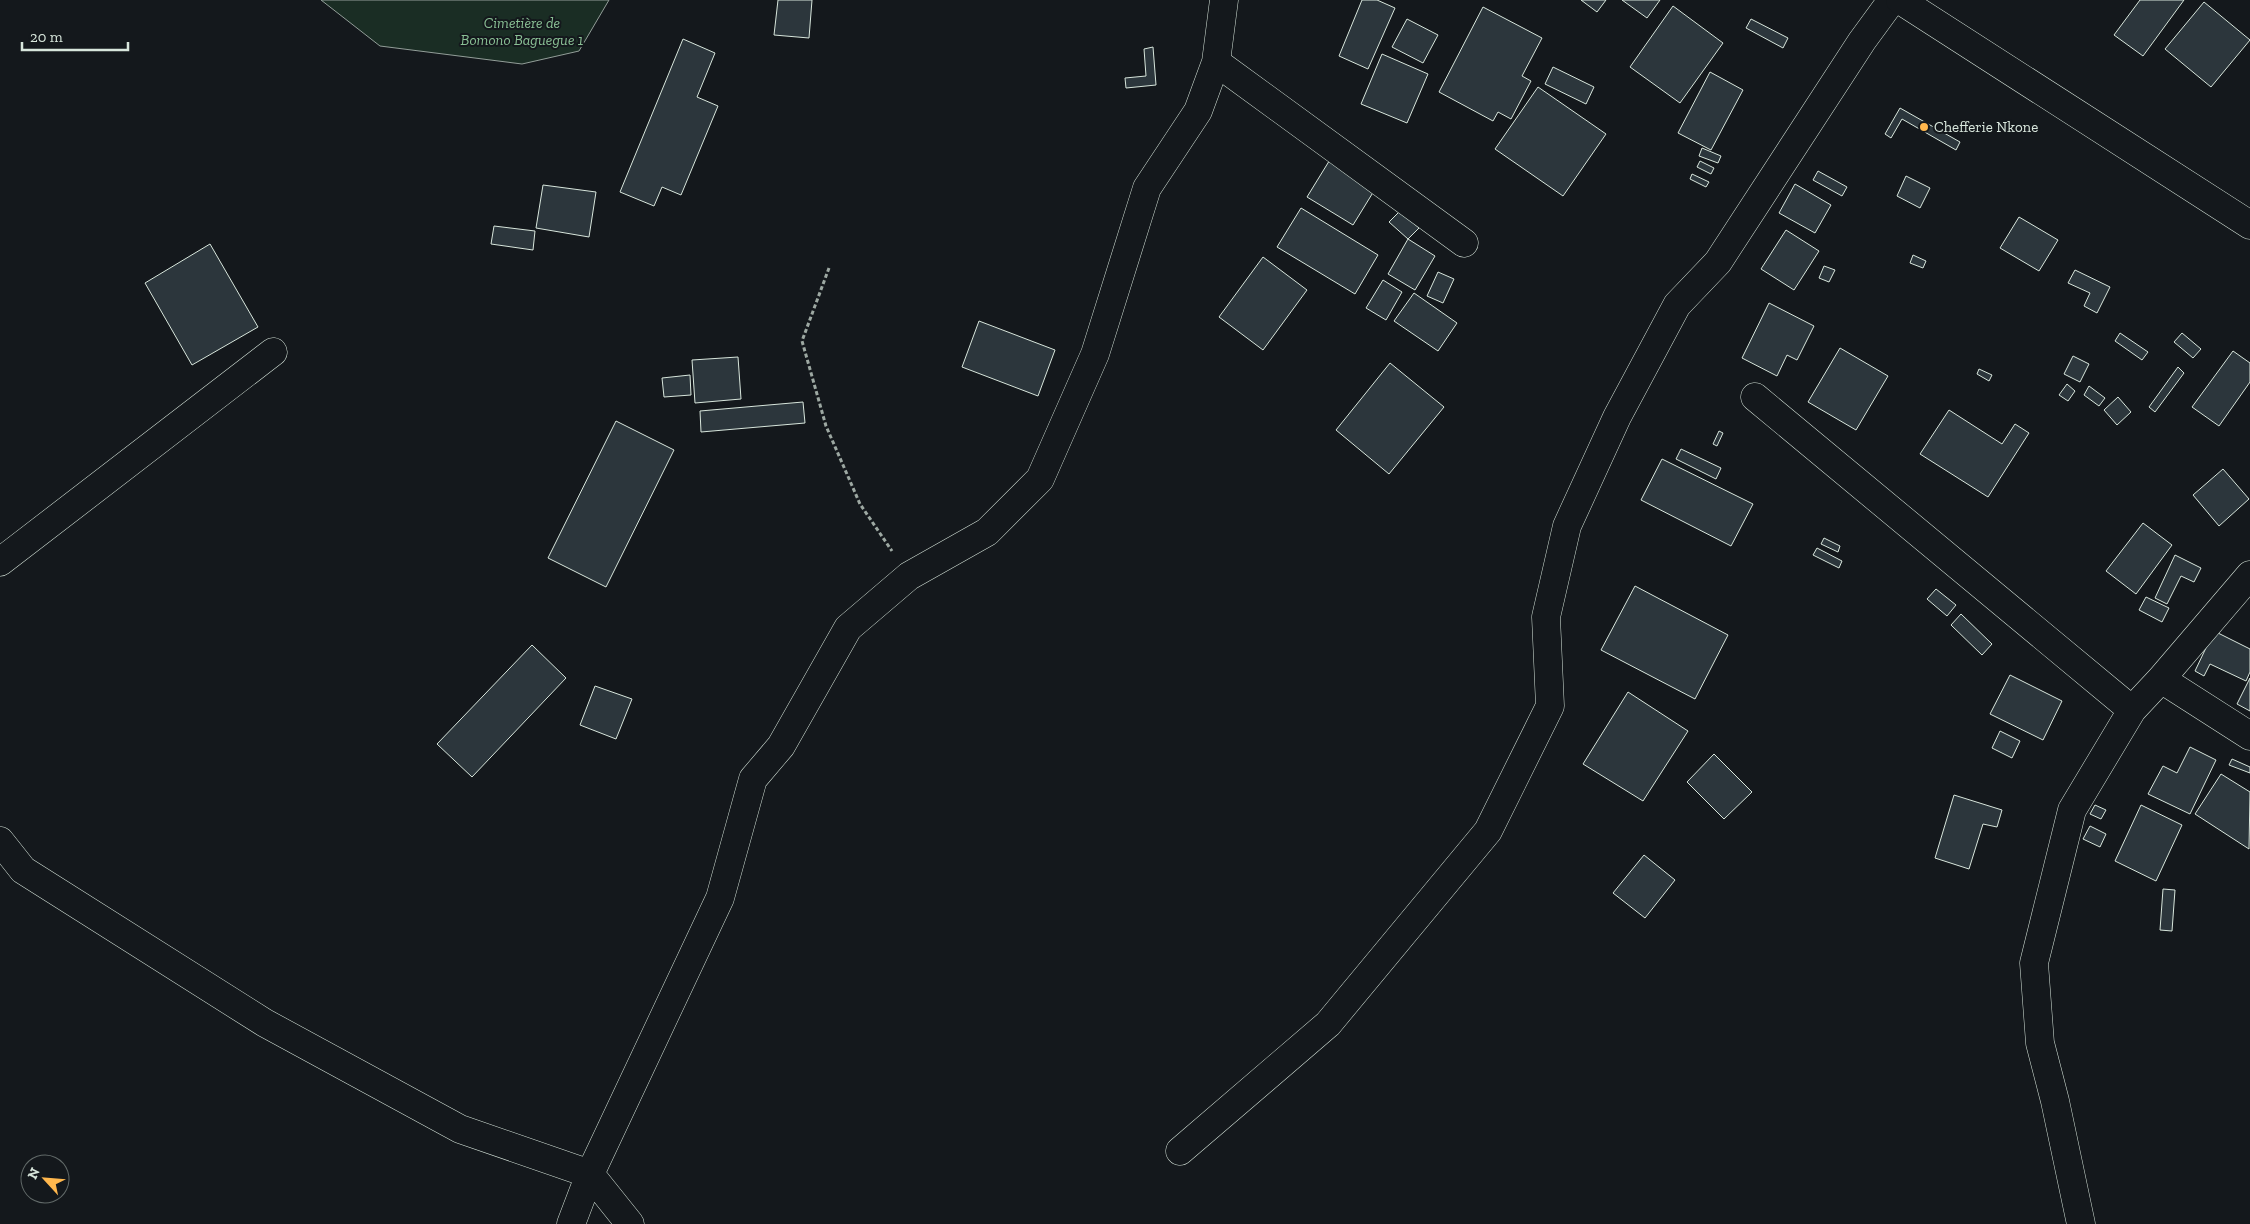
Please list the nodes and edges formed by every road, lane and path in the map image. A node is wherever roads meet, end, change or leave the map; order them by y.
1 (1224, 0) edge
2 (1892, 0) edge
3 (1900, 0) edge
4 (1216, 62) junction
5 (2250, 224) edge
6 (1464, 243) dead end
7 (829, 268) dead end
8 (272, 352) dead end
9 (1755, 397) dead end
10 (0, 562) edge
11 (2250, 575) edge
12 (909, 576) junction
13 (2161, 679) junction
14 (2132, 710) junction
15 (2250, 736) edge
16 (0, 841) edge
17 (1180, 1151) dead end
18 (590, 1174) junction
19 (571, 1224) edge
20 (630, 1224) edge
21 (2081, 1224) edge

1 - 4 main road
2 - 17 main road
3 - 5 main road
4 - 6 main road
4 - 12 main road
7 - 12 path
8 - 10 main road
9 - 14 main road
11 - 13 main road
12 - 18 main road
13 - 14 main road
13 - 15 main road
14 - 21 main road
16 - 18 main road
18 - 19 main road
18 - 20 main road

